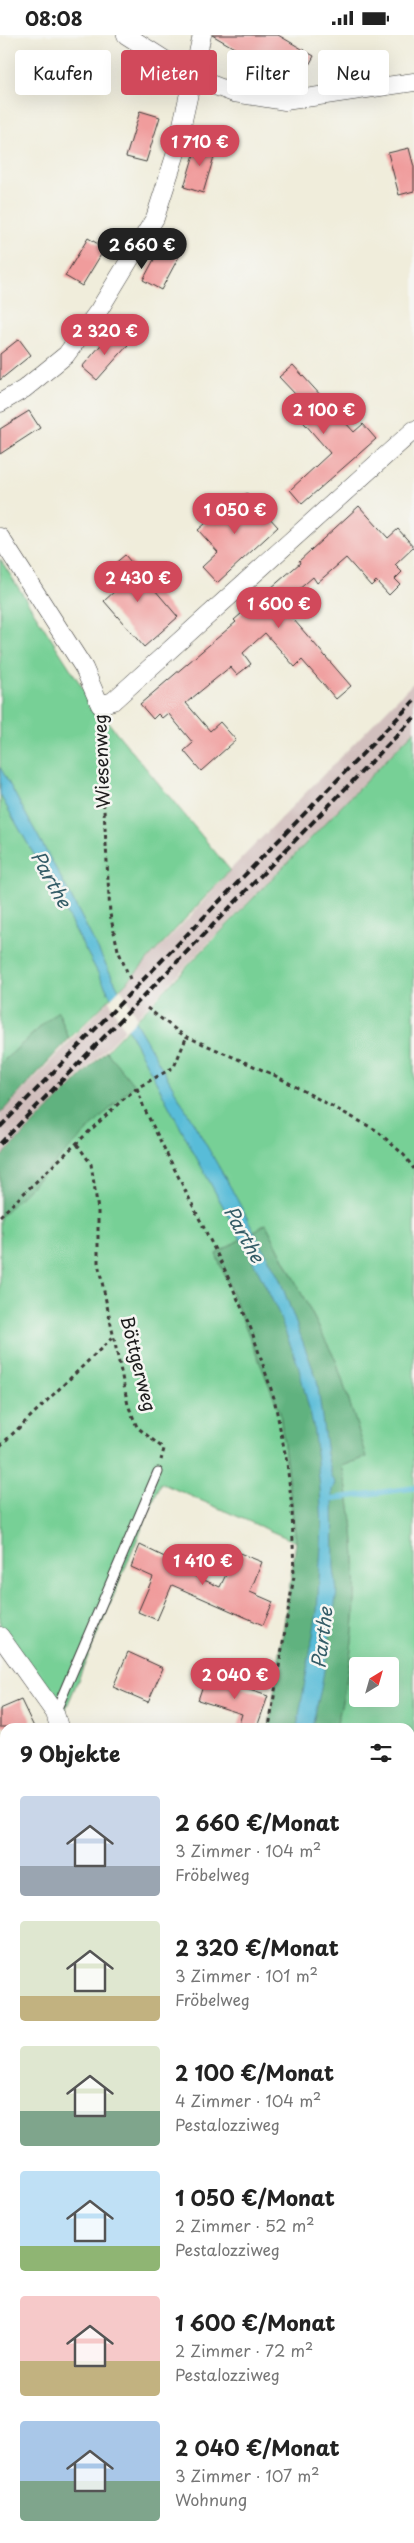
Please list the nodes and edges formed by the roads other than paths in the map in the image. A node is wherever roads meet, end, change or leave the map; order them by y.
1 (126, 35) edge
2 (202, 35) edge
3 (150, 50) edge
4 (198, 50) edge
5 (414, 81) edge
6 (217, 87) edge
7 (188, 95) edge
8 (0, 403) edge
9 (414, 430) edge
10 (0, 537) edge
11 (158, 1472) road end
12 (0, 1636) edge
13 (57, 1720) edge

1 - 3 street
2 - 4 street
5 - 6 street
7 - 8 street
9 - 10 street, Wiesenweg
11 - 13 lane
12 - 13 street

